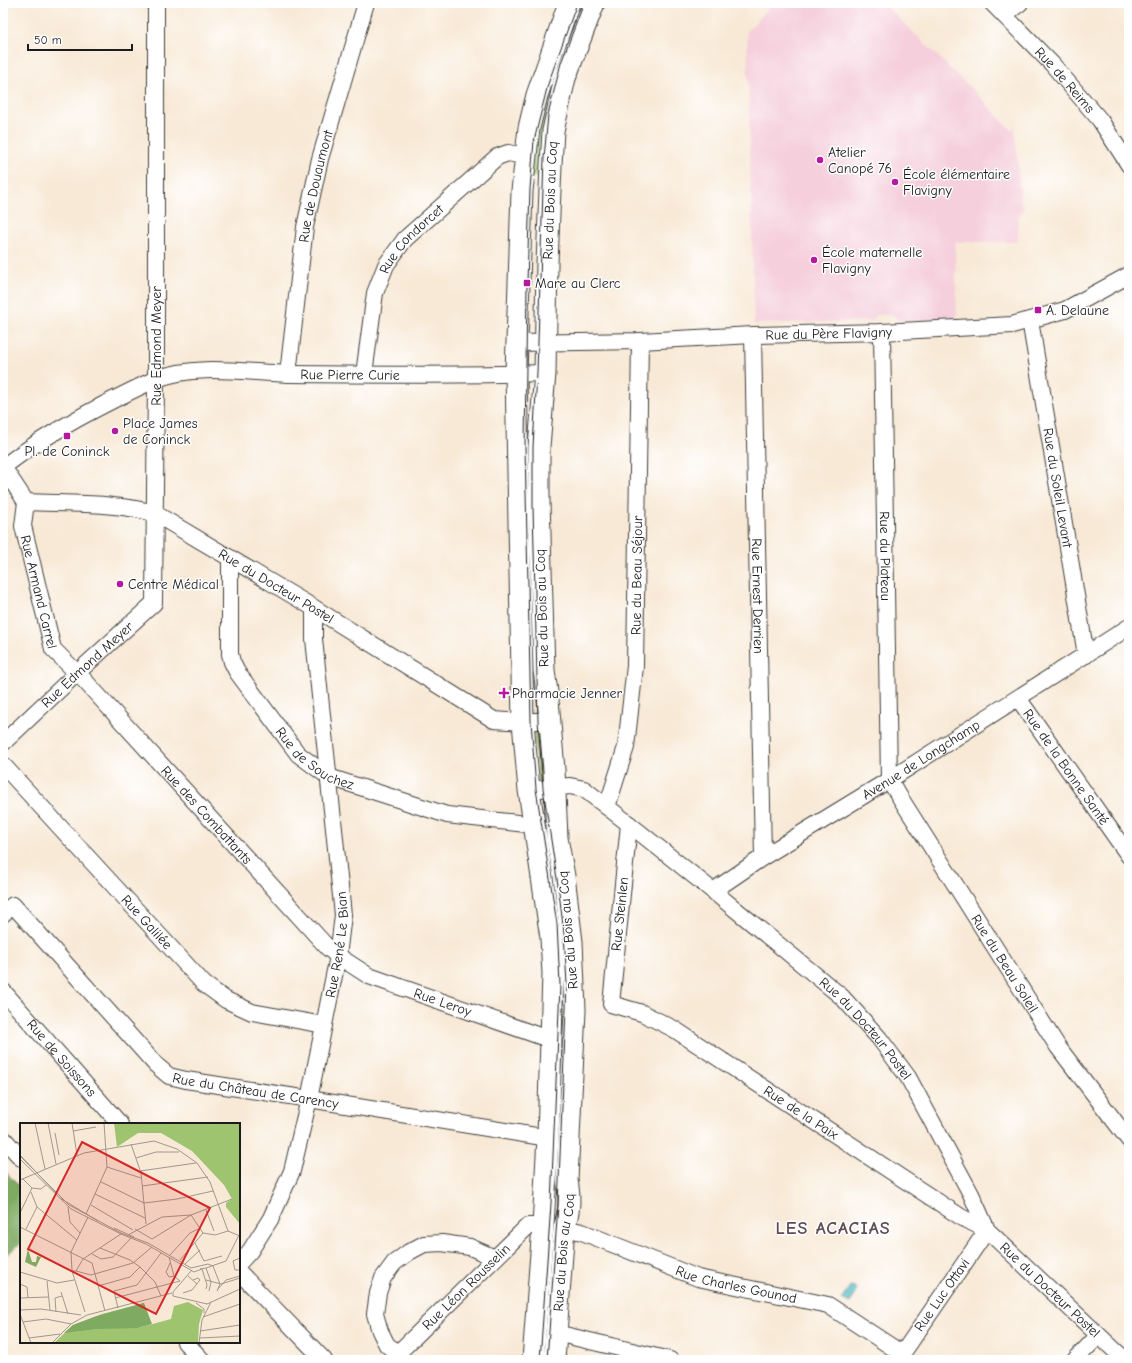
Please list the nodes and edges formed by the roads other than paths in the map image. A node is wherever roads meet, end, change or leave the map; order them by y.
1 (156, 3) edge
2 (366, 3) edge
3 (569, 3) edge
4 (594, 3) edge
5 (992, 3) edge
6 (1020, 3) edge
7 (1004, 15) junction
8 (526, 156) junction
9 (1129, 165) edge
10 (1129, 275) edge
11 (1030, 320) junction
12 (882, 332) junction
13 (753, 336) junction
14 (640, 341) junction
15 (518, 343) junction
16 (546, 343) junction
17 (516, 373) junction
18 (546, 373) junction
19 (288, 374) junction
20 (364, 374) junction
21 (156, 379) junction
22 (3, 467) edge
23 (26, 502) junction
24 (154, 513) junction
25 (230, 558) junction
26 (314, 608) junction
27 (1129, 627) edge
28 (1086, 655) junction
29 (77, 673) junction
30 (1018, 698) junction
31 (550, 720) junction
32 (523, 722) junction
33 (3, 742) edge
34 (3, 765) edge
35 (329, 777) junction
36 (889, 780) junction
37 (555, 787) junction
38 (530, 790) junction
39 (607, 807) junction
40 (629, 824) junction
41 (535, 825) junction
42 (1129, 856) edge
43 (763, 857) junction
44 (713, 891) junction
45 (8, 910) edge
46 (338, 956) junction
47 (3, 991) edge
48 (611, 1004) joint
49 (324, 1025) junction
50 (551, 1040) junction
51 (309, 1099) junction
52 (119, 1123) edge
53 (3, 1138) edge
54 (548, 1138) junction
55 (1129, 1140) edge
56 (20, 1157) edge
57 (543, 1226) junction
58 (564, 1228) junction
59 (987, 1230) junction
60 (495, 1258) junction
61 (240, 1262) edge
62 (240, 1273) edge
63 (556, 1333) junction
64 (1098, 1336) junction
65 (186, 1343) edge
66 (398, 1357) edge
67 (899, 1357) edge
68 (202, 1360) edge
69 (324, 1360) edge
70 (533, 1360) edge
71 (554, 1360) edge
72 (670, 1360) edge
73 (1075, 1360) edge
74 (1125, 1360) edge

1 - 21 street, Rue Edmond Meyer
2 - 19 street, Rue de Douaumont
3 - 8 main road, Rue du Bois au Coq
4 - 16 main road, Rue du Bois au Coq
5 - 7 street, Rue de Reims
6 - 7 street
7 - 9 street, Rue de Reims
8 - 15 main road, Rue du Bois au Coq
8 - 20 street, Rue Condorcet
10 - 11 street, Rue du Père Flavigny
11 - 12 street, Rue du Père Flavigny
11 - 28 street, Rue du Soleil Levant
12 - 13 street, Rue du Père Flavigny
12 - 36 street, Rue du Plateau
13 - 14 street, Rue du Père Flavigny
13 - 43 street, Rue Ernest Derrien
14 - 16 street, Rue du Père Flavigny
14 - 39 street, Rue du Beau Séjour
15 - 16 street, Rue du Père Flavigny
15 - 17 main road, Rue du Bois au Coq
16 - 18 main road, Rue du Bois au Coq
17 - 18 street, Rue Pierre Curie
17 - 20 street, Rue Pierre Curie
17 - 32 main road, Rue du Bois au Coq
18 - 31 main road, Rue du Bois au Coq
19 - 20 street, Rue Pierre Curie
19 - 21 street, Rue Pierre Curie
21 - 22 street
21 - 24 street, Rue Edmond Meyer
22 - 23 street
23 - 24 street, Rue du Docteur Postel
23 - 29 street, Rue Armand Carrel
24 - 25 street, Rue du Docteur Postel
24 - 29 street, Rue Edmond Meyer
25 - 26 street, Rue du Docteur Postel
25 - 35 street, Rue de Souchez
26 - 32 street, Rue du Docteur Postel
26 - 35 street, Rue René Le Bian
27 - 28 street, Avenue de Longchamp
28 - 30 street, Avenue de Longchamp
29 - 33 street, Rue Edmond Meyer
29 - 46 street, Rue des Combattants
30 - 36 street, Avenue de Longchamp
30 - 42 street, Rue de la Bonne Santé
31 - 32 street, Rue du Docteur Postel
31 - 37 main road, Rue du Bois au Coq
32 - 38 main road, Rue du Bois au Coq
34 - 49 street, Rue Galilée
35 - 41 street, Rue de Souchez
35 - 46 street, Rue René Le Bian
36 - 43 street, Avenue de Longchamp
36 - 55 street, Rue du Beau Soleil
37 - 38 street, Rue du Docteur Postel
37 - 39 street, Rue du Docteur Postel
37 - 58 main road, Rue du Bois au Coq
38 - 41 main road, Rue du Bois au Coq
39 - 40 street, Rue du Docteur Postel
40 - 44 street, Rue du Docteur Postel
40 - 48 street, Rue Steinlen
41 - 50 main road, Rue du Bois au Coq
43 - 44 street, Avenue de Longchamp
44 - 59 street, Rue du Docteur Postel
45 - 51 street, Rue du Château de Carency
46 - 49 street, Rue René Le Bian
46 - 50 street, Rue Leroy
47 - 52 street, Rue de Soissons
48 - 59 street, Rue de la Paix
49 - 51 street, Rue René Le Bian
50 - 54 main road, Rue du Bois au Coq
51 - 54 street, Rue du Château de Carency
51 - 61 street, Rue René Le Bian
53 - 56 street
54 - 57 main road, Rue du Bois au Coq
57 - 60 street, Rue Léon Rousselin
57 - 70 main road, Rue du Bois au Coq
58 - 63 main road, Rue du Bois au Coq
58 - 67 street, Rue Charles Gounod
59 - 64 street, Rue du Docteur Postel
59 - 67 street, Rue Luc Ottavi
60 - 66 street, Rue Léon Rousselin
60 - 66 street
62 - 69 street
63 - 71 main road, Rue du Bois au Coq
63 - 72 street
64 - 73 street
64 - 74 street, Rue du Docteur Postel
65 - 68 street

